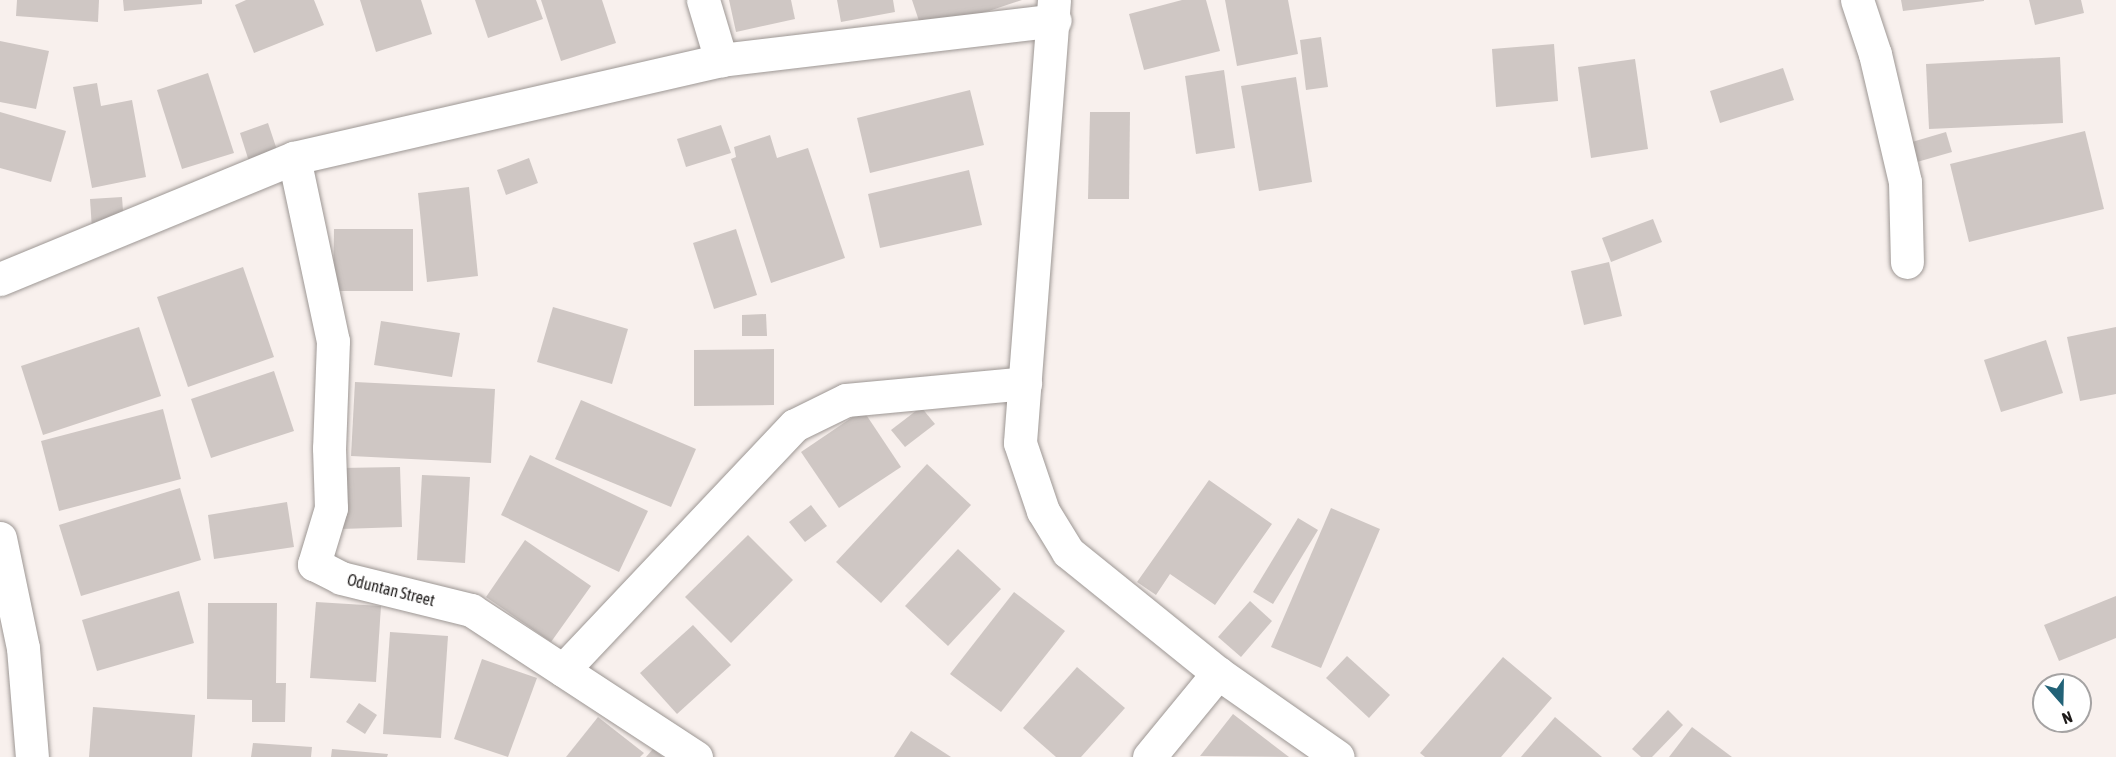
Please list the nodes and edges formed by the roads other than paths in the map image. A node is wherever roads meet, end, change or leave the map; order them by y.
1 (703, 0) edge
2 (1857, 0) edge
3 (1055, 10) edge
4 (720, 60) junction
5 (294, 158) junction
6 (1907, 262) dead end
7 (0, 279) edge
8 (1025, 383) junction
9 (0, 538) edge
10 (563, 670) junction
11 (1218, 674) junction
12 (33, 757) edge
13 (696, 757) edge
14 (1149, 757) edge
15 (1338, 757) edge

1 - 4 street
2 - 6 street
3 - 4 street
3 - 8 street
4 - 5 street
5 - 7 street
5 - 10 street, Oduntan Street
8 - 10 street
8 - 11 street
9 - 12 street
10 - 13 street, Oduntan Street
11 - 14 street
11 - 15 street

